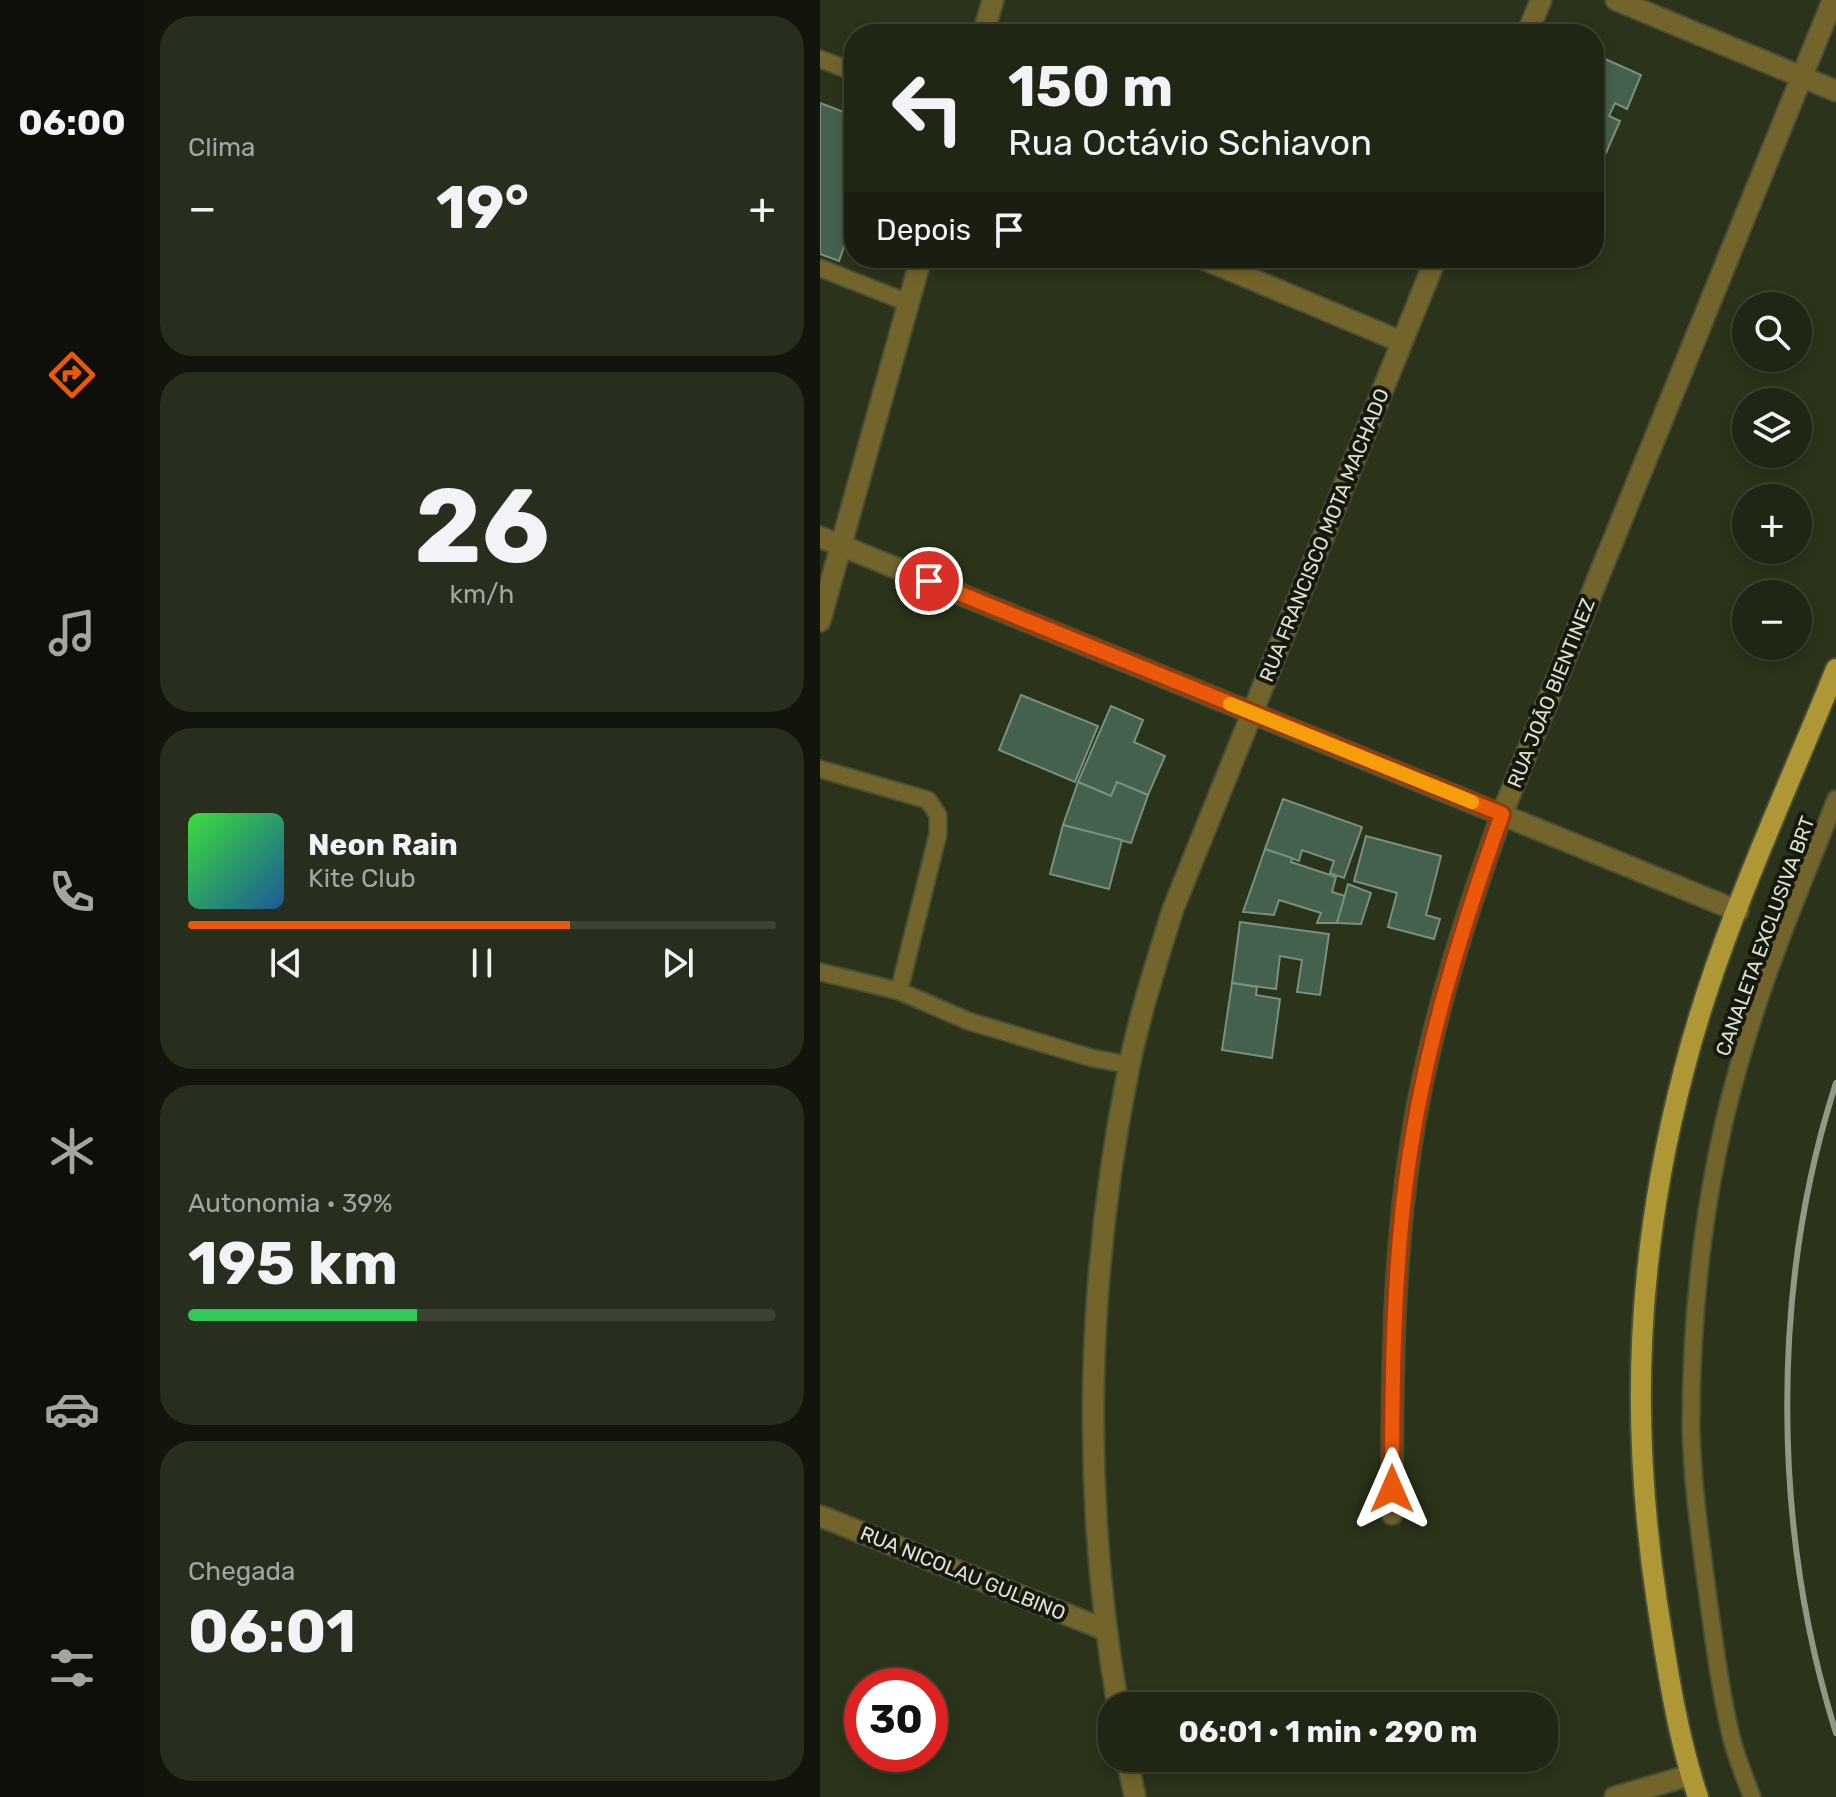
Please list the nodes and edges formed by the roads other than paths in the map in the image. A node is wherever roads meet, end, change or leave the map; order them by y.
1 (993, 0) edge
2 (1541, 0) edge
3 (1616, 0) edge
4 (1833, 0) edge
5 (986, 24) edge
6 (1531, 24) edge
7 (820, 59) edge
8 (844, 68) edge
9 (1802, 77) junction
10 (1836, 91) edge
11 (820, 268) edge
12 (918, 268) edge
13 (1225, 268) edge
14 (1432, 268) edge
15 (909, 303) junction
16 (1402, 342) junction
17 (820, 537) edge
18 (841, 546) junction
19 (820, 621) edge
20 (1836, 669) edge
21 (1251, 713) junction
22 (820, 769) edge
23 (1836, 799) edge
24 (1502, 814) junction
25 (1738, 911) junction
26 (820, 972) edge
27 (899, 991) junction
28 (1129, 1065) junction
29 (1392, 1514) dead end
30 (820, 1516) edge
31 (1106, 1630) junction
32 (1116, 1692) edge
33 (1130, 1772) edge
34 (1691, 1775) junction
35 (1135, 1797) edge
36 (1615, 1797) edge
37 (1698, 1797) edge
38 (1752, 1797) edge

1 - 5 street
2 - 6 street
3 - 9 street
4 - 9 street, RUA JOÃO BIENTINEZ
7 - 8 lane
9 - 10 street
9 - 24 street, RUA JOÃO BIENTINEZ
11 - 15 lane
12 - 15 street
13 - 16 street
14 - 16 street, RUA FRANCISCO MOTA MACHADO
15 - 18 street
16 - 21 street, RUA FRANCISCO MOTA MACHADO
17 - 18 street
18 - 19 street
18 - 21 street
20 - 25 main road
21 - 24 street
21 - 28 street, RUA FRANCISCO MOTA MACHADO
22 - 27 lane
23 - 38 lane, CANALETA EXCLUSIVA BRT
24 - 25 street
24 - 29 street, RUA JOÃO BIENTINEZ
25 - 34 main road
26 - 27 lane
27 - 28 lane
28 - 31 street, RUA FRANCISCO MOTA MACHADO
30 - 31 street, RUA NICOLAU GULBINO
31 - 32 street, RUA FRANCISCO MOTA MACHADO
33 - 35 street
34 - 36 street
34 - 37 main road

